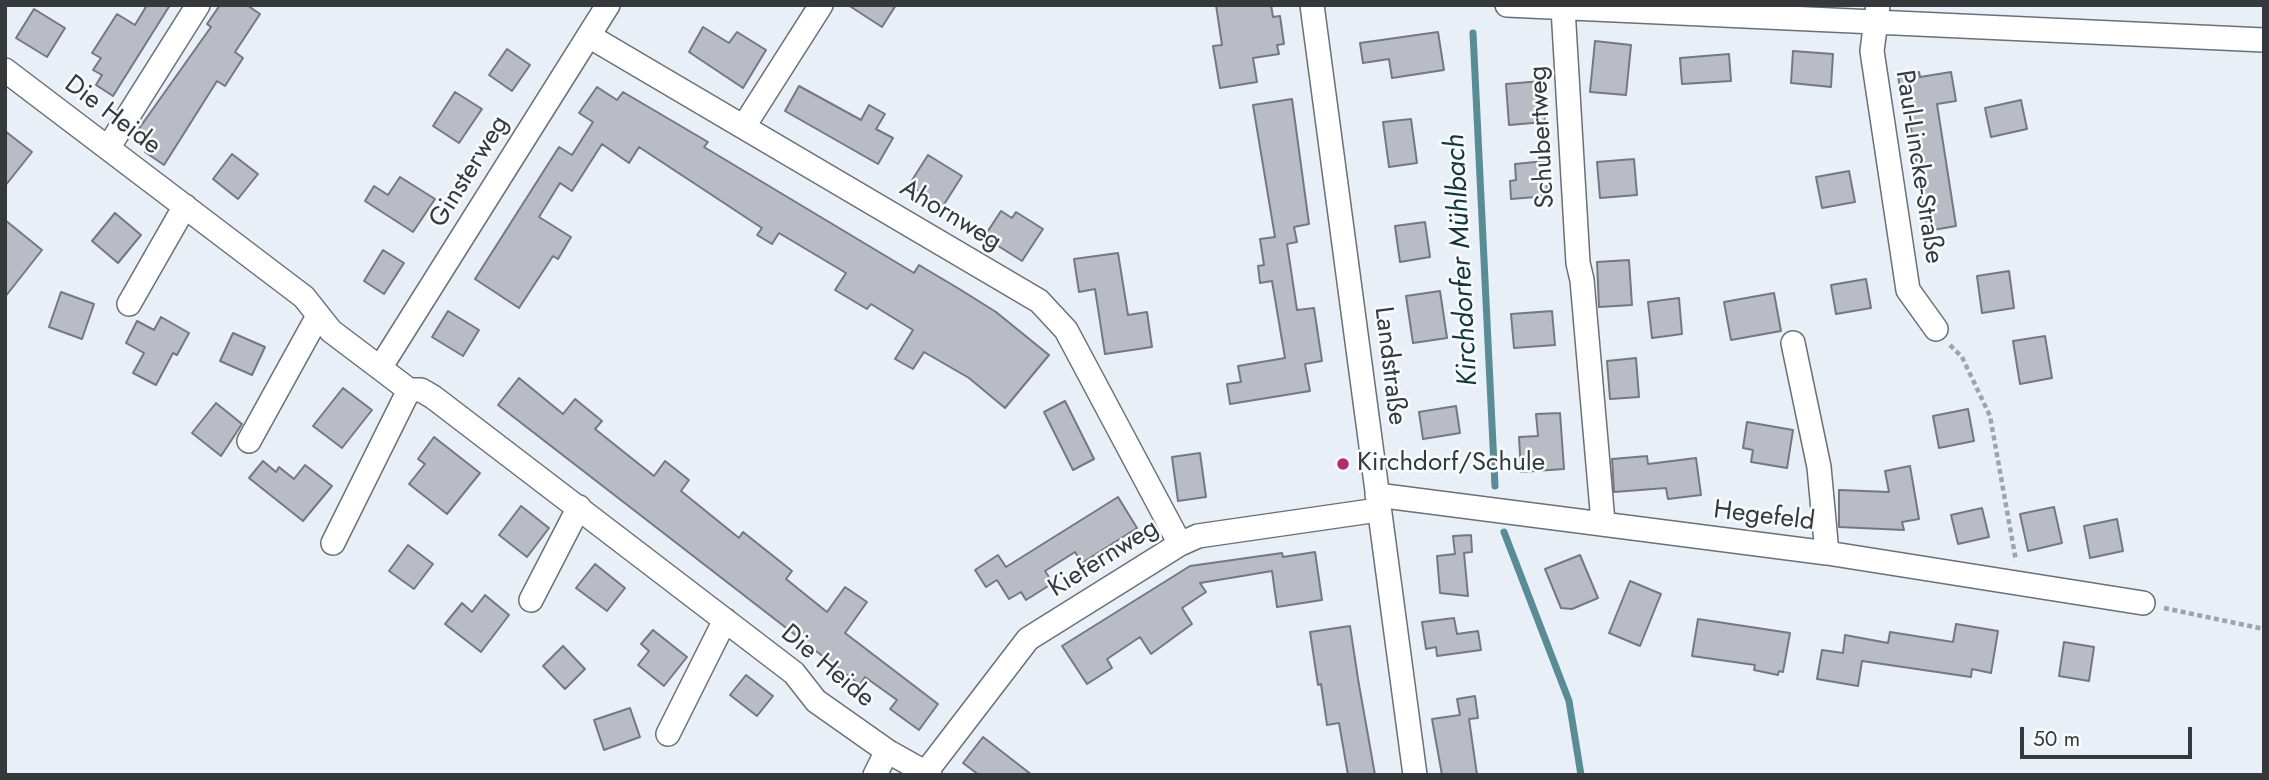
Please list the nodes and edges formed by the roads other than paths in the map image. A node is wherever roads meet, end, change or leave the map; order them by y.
1 (198, 5) edge
2 (608, 5) edge
3 (821, 5) edge
4 (1312, 5) edge
5 (1507, 5) edge
6 (1563, 8) junction
7 (1877, 15) edge
8 (589, 36) junction
9 (2264, 40) edge
10 (5, 70) edge
11 (744, 126) junction
12 (108, 148) junction
13 (185, 206) junction
14 (129, 304) dead end
15 (318, 316) junction
16 (1936, 329) road end
17 (1793, 343) dead end
18 (380, 368) junction
19 (409, 390) junction
20 (249, 441) dead end
21 (1378, 502) junction
22 (579, 507) junction
23 (1603, 522) junction
24 (333, 542) dead end
25 (1180, 544) junction
26 (1827, 553) junction
27 (531, 600) dead end
28 (2143, 603) road end
29 (725, 620) junction
30 (668, 734) dead end
31 (887, 751) junction
32 (928, 773) edge
33 (875, 775) edge
34 (1415, 775) edge

1 - 12 street
2 - 8 street, Ginsterweg
3 - 11 street
4 - 21 street, Landstraße
5 - 6 street
6 - 7 street
6 - 23 street, Schubertweg
7 - 9 street
7 - 16 street, Paul-Lincke-Straße
8 - 11 street, Ahornweg
8 - 18 street, Ginsterweg
10 - 12 street, Die Heide
11 - 25 street, Ahornweg
12 - 13 street, Die Heide
13 - 14 street
13 - 15 street, Die Heide
15 - 18 street, Die Heide
15 - 20 street
17 - 26 street
18 - 19 street, Die Heide
19 - 22 street, Die Heide
19 - 24 street
21 - 23 street, Hegefeld
21 - 25 street, Kiefernweg
21 - 34 street, Landstraße
22 - 27 street
22 - 29 street, Die Heide
23 - 26 street, Hegefeld
25 - 32 street, Kiefernweg
26 - 28 street, Hegefeld
29 - 30 street
29 - 31 street, Die Heide
31 - 32 street, Die Heide
31 - 33 street

